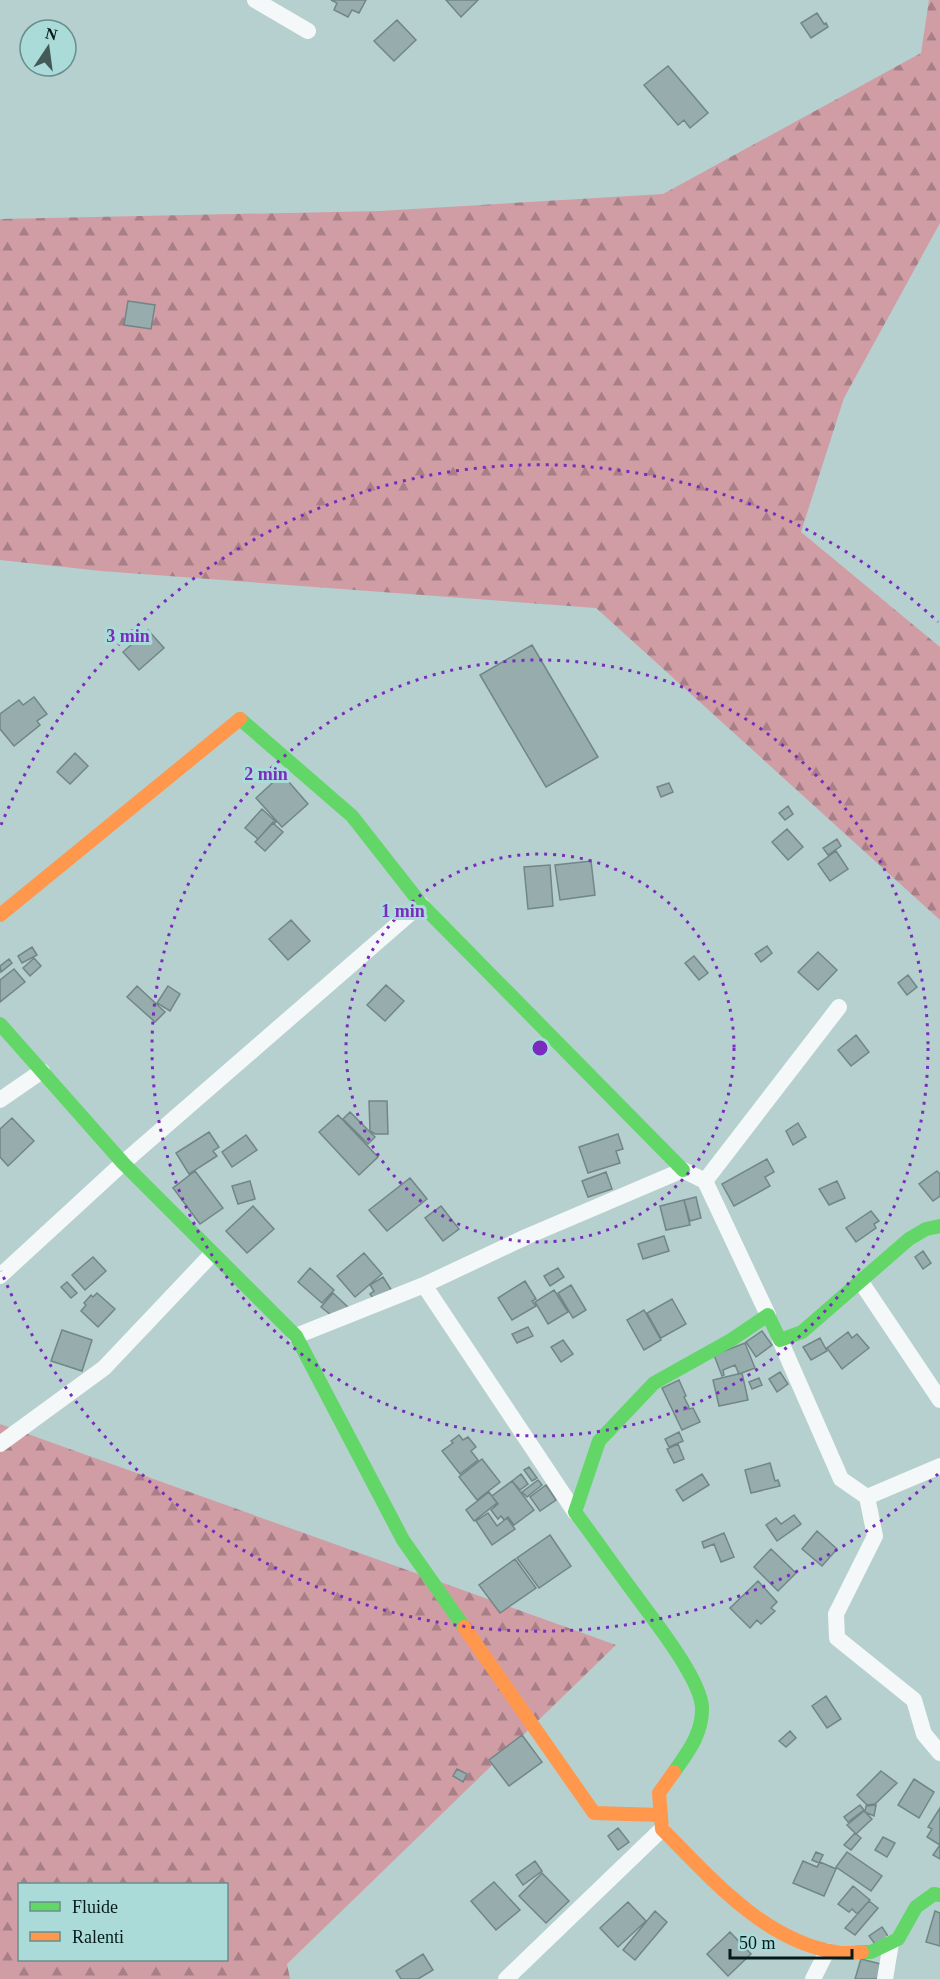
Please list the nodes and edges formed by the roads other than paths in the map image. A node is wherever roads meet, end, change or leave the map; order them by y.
1 (255, 0) edge
2 (308, 31) dead end
3 (421, 904) junction
4 (0, 915) edge
5 (838, 1007) dead end
6 (0, 1024) edge
7 (42, 1071) junction
8 (0, 1100) edge
9 (123, 1163) junction
10 (682, 1170) junction
11 (705, 1181) junction
12 (940, 1226) edge
13 (212, 1254) junction
14 (0, 1276) edge
15 (861, 1282) junction
16 (424, 1286) junction
17 (768, 1315) junction
18 (296, 1336) junction
19 (780, 1340) junction
20 (940, 1400) edge
21 (0, 1444) edge
22 (940, 1466) edge
23 (867, 1497) junction
24 (574, 1512) junction
25 (940, 1753) edge
26 (661, 1822) junction
27 (940, 1895) edge
28 (891, 1943) junction
29 (827, 1951) junction
30 (507, 1979) edge
31 (813, 1979) edge
32 (885, 1979) edge

1 - 2 street
3 - 4 street
3 - 9 street
3 - 10 street
5 - 11 street
6 - 7 street
7 - 8 street
7 - 9 street
9 - 13 street
9 - 14 street
10 - 11 street
10 - 16 street
11 - 17 street
12 - 15 street
13 - 18 street
13 - 21 street
15 - 19 street
15 - 20 street
16 - 18 street
16 - 24 street
17 - 19 street
17 - 24 street
18 - 26 street
19 - 23 street
22 - 23 street
23 - 25 street
24 - 26 street
26 - 29 street
26 - 30 street
27 - 28 street
28 - 29 street
28 - 32 street
29 - 31 street

